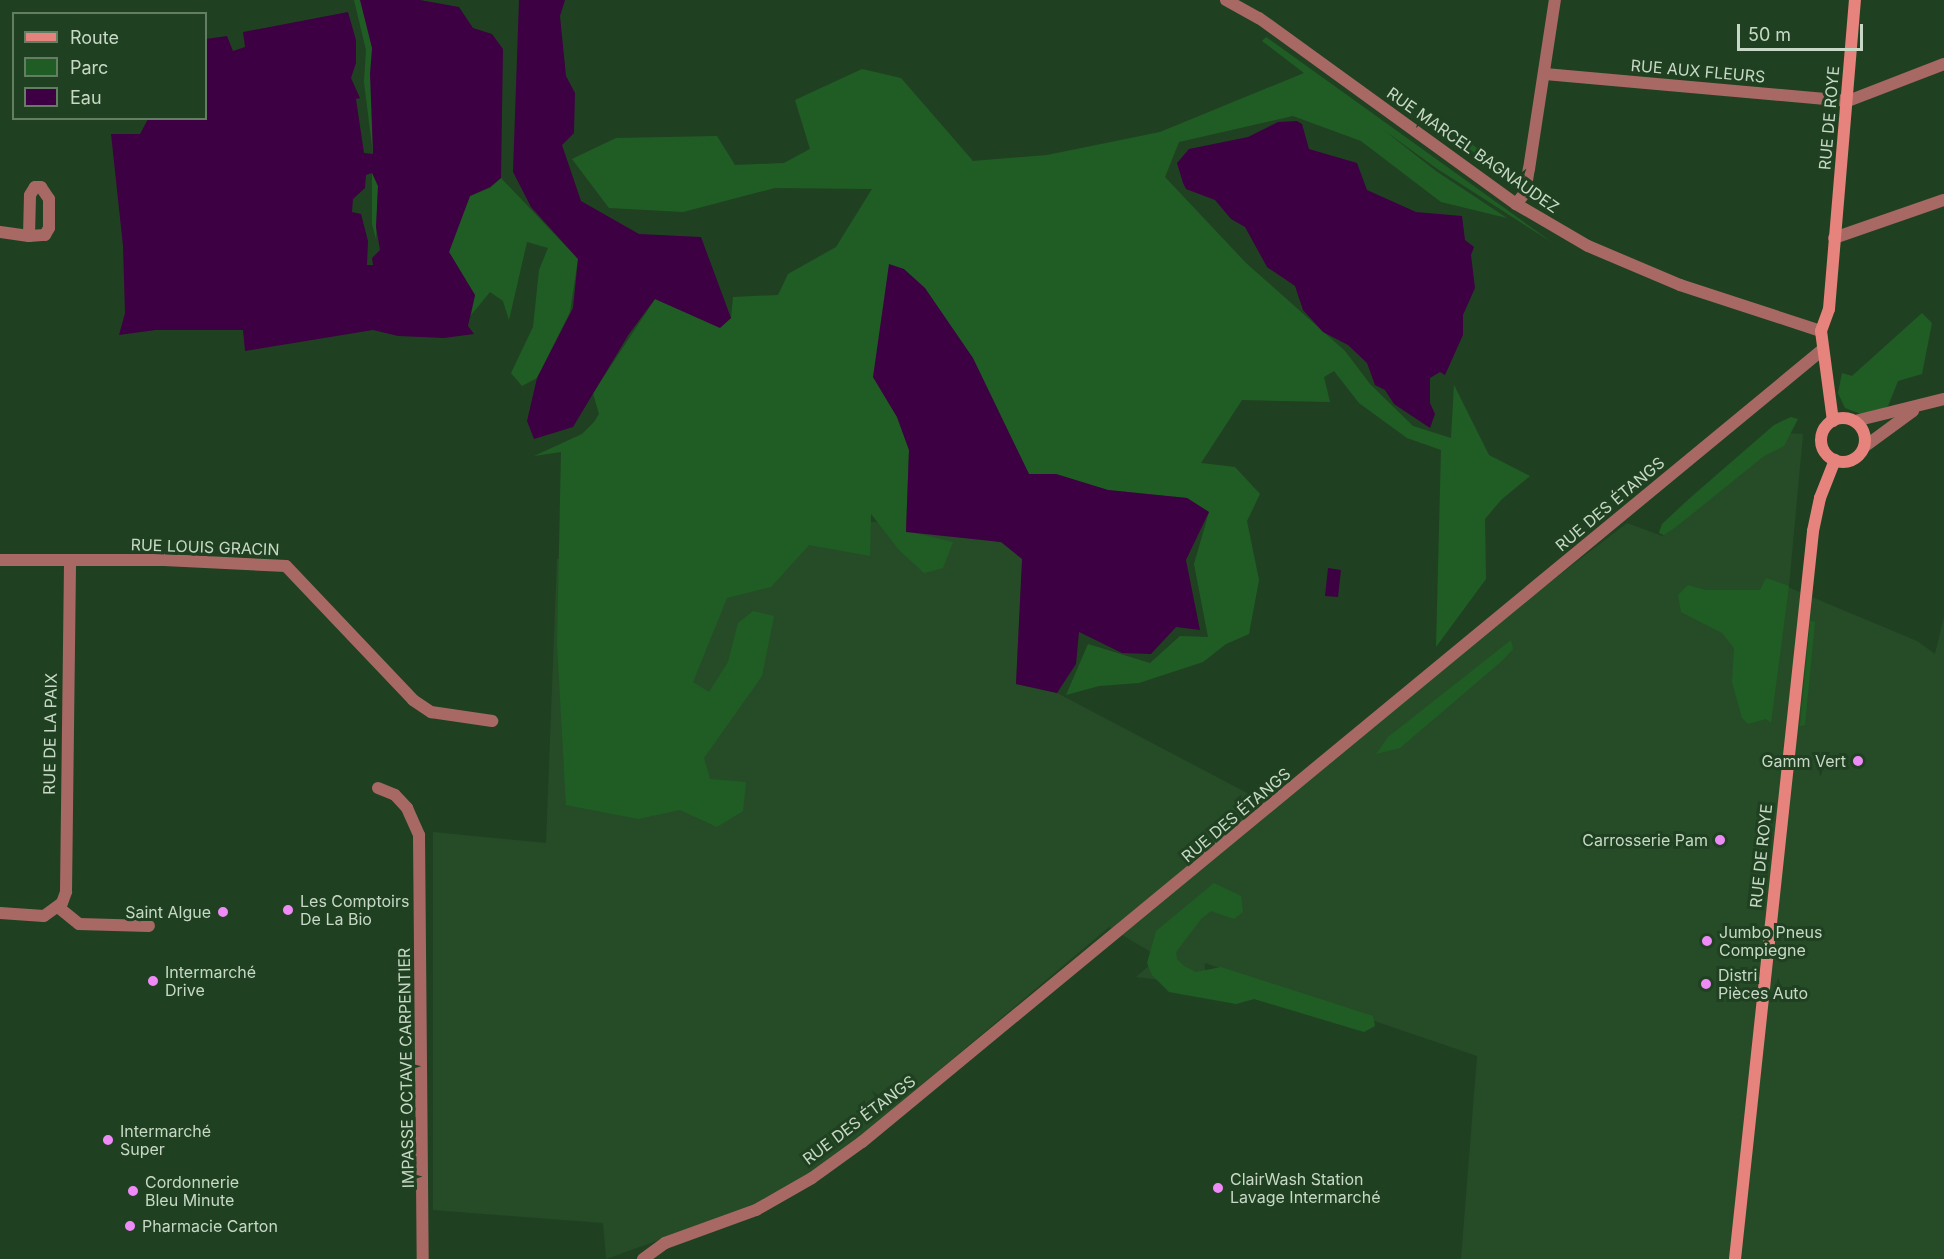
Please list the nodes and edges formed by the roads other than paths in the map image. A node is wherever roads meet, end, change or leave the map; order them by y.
1 (1226, 0) edge
2 (1555, 0) edge
3 (1855, 0) edge
4 (1944, 64) edge
5 (1545, 74) junction
6 (1848, 101) junction
7 (1944, 200) edge
8 (1516, 204) junction
9 (0, 232) edge
10 (29, 236) dead end
11 (1834, 238) junction
12 (1821, 331) junction
13 (1822, 350) junction
14 (1944, 399) edge
15 (1919, 407) junction
16 (1833, 421) junction
17 (1855, 421) junction
18 (1864, 447) junction
19 (1835, 460) junction
20 (0, 560) edge
21 (70, 561) junction
22 (492, 721) dead end
23 (378, 788) dead end
24 (58, 907) junction
25 (0, 913) edge
26 (149, 926) dead end
27 (423, 1259) edge
28 (643, 1259) edge
29 (1735, 1259) edge

1 - 8 street, RUE MARCEL BAGNAUDEZ
2 - 5 street
3 - 6 main road, RUE DE ROYE
4 - 6 street
5 - 6 street, RUE AUX FLEURS
5 - 8 street
6 - 11 main road, RUE DE ROYE
7 - 11 street
8 - 12 street, RUE MARCEL BAGNAUDEZ
9 - 10 street
11 - 12 main road, RUE DE ROYE
12 - 13 main road, RUE DE ROYE
13 - 16 main road, RUE DE ROYE
13 - 28 street, RUE DES ÉTANGS
14 - 15 street
15 - 17 street
15 - 18 street
16 - 17 main road
16 - 19 main road
17 - 18 main road
18 - 19 main road
19 - 29 main road, RUE DE ROYE
20 - 21 street, RUE LOUIS GRACIN
21 - 22 street, RUE LOUIS GRACIN
21 - 24 street, RUE DE LA PAIX
23 - 27 street, IMPASSE OCTAVE CARPENTIER
24 - 25 street
24 - 26 street

